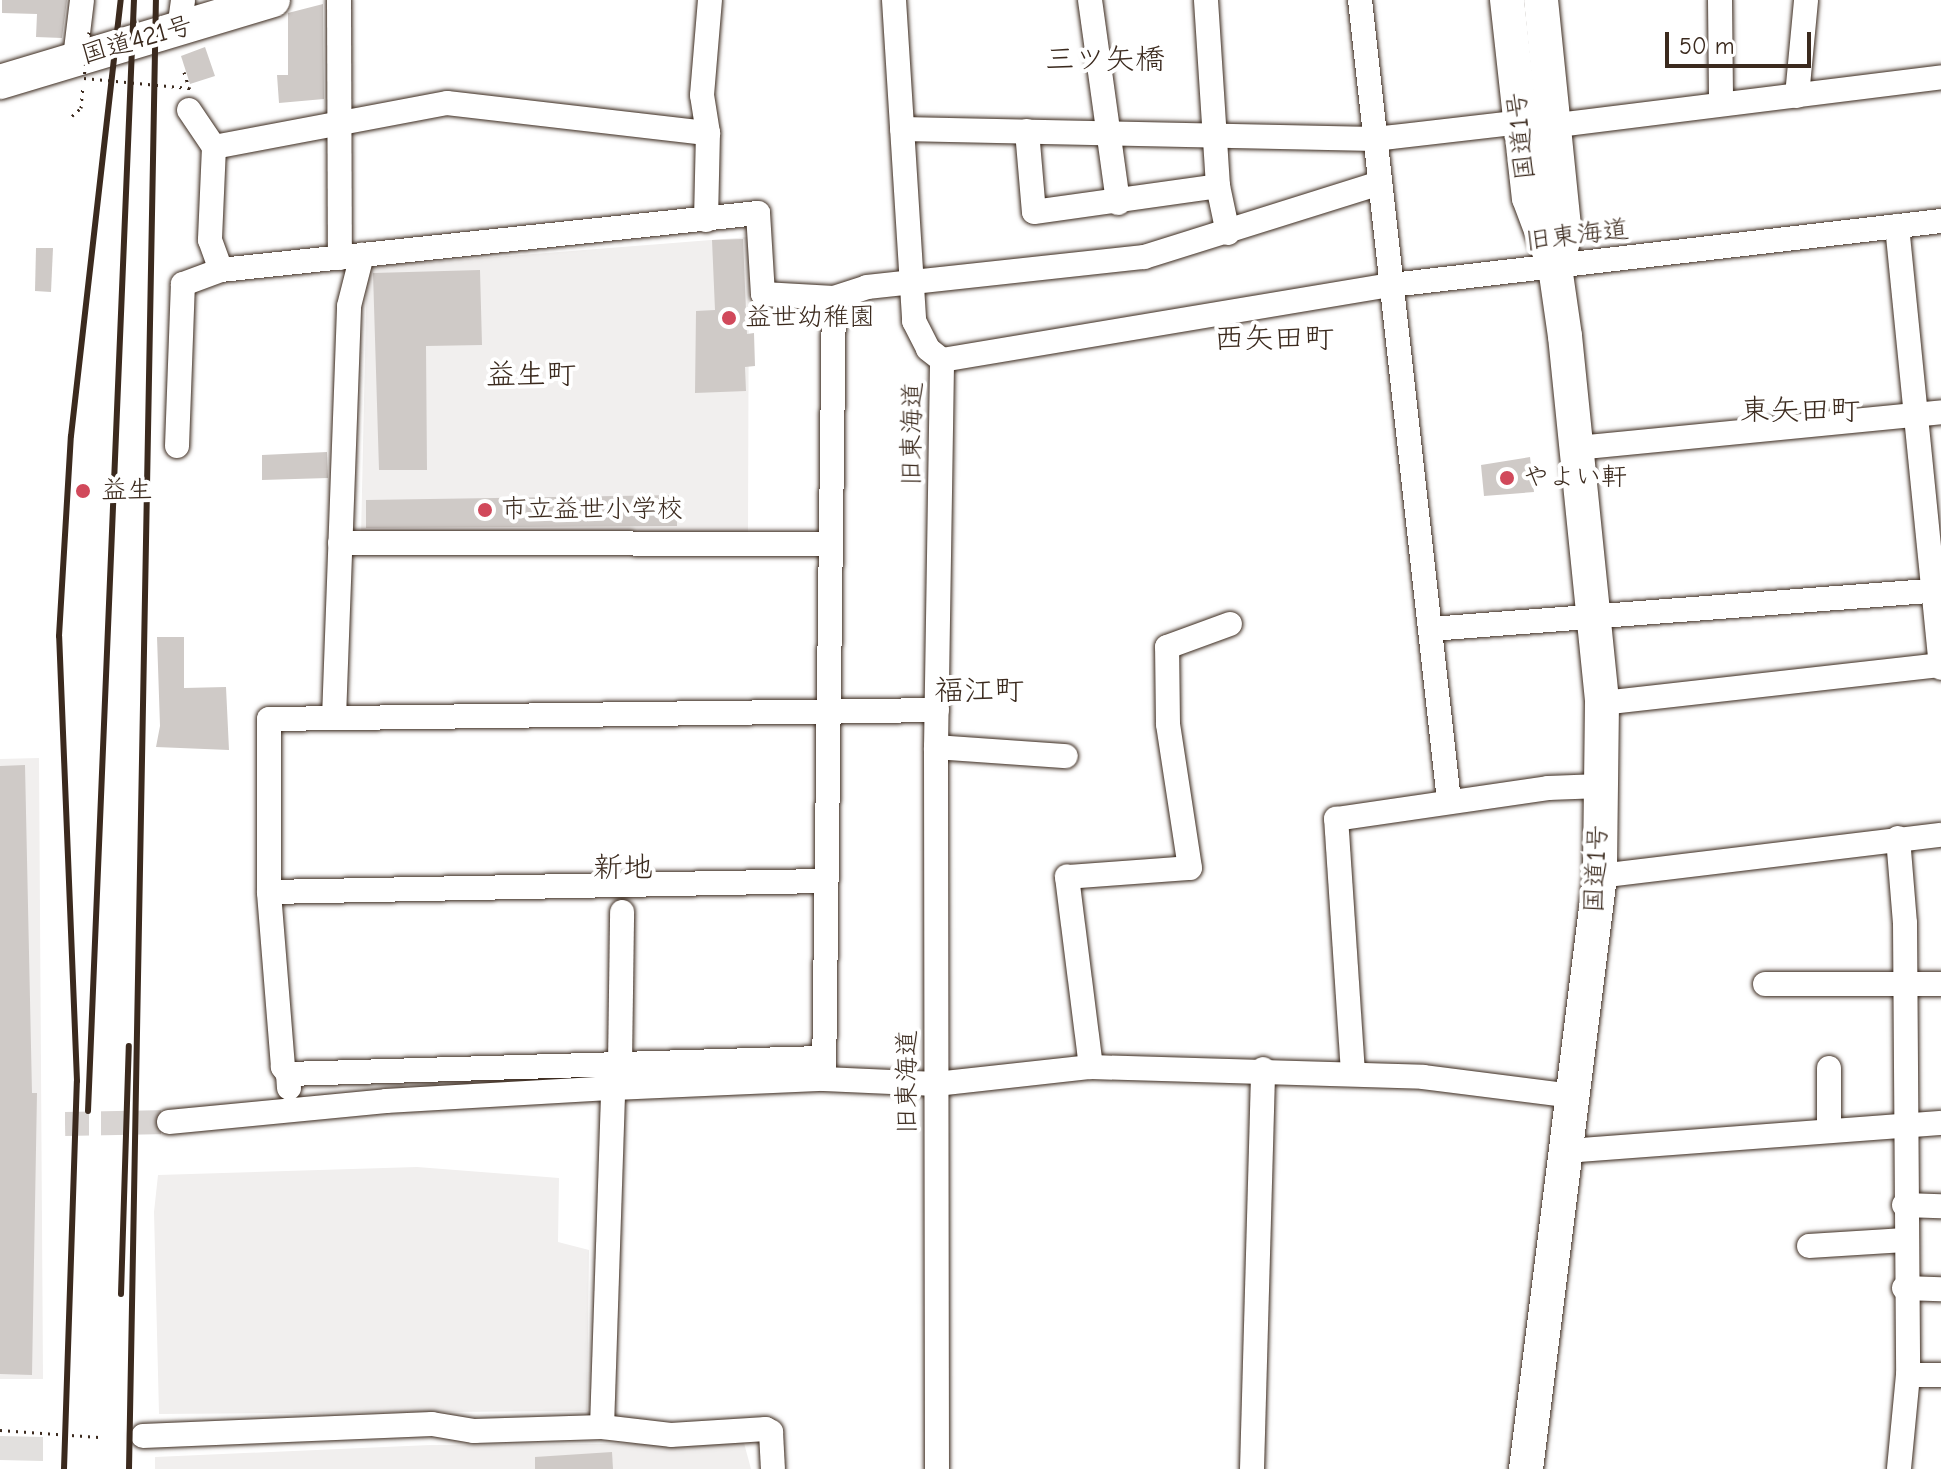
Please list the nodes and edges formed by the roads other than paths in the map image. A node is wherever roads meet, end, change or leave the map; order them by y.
1 (82, 0) edge
2 (273, 0) edge
3 (339, 0) edge
4 (710, 0) edge
5 (894, 0) edge
6 (1090, 0) edge
7 (1206, 0) edge
8 (1360, 0) edge
9 (1507, 0) edge
10 (1541, 0) edge
11 (1720, 0) edge
12 (1806, 0) edge
13 (181, 15) edge
14 (83, 56) junction
15 (1941, 77) edge
16 (0, 82) edge
17 (1797, 96) junction
18 (189, 99) road end
19 (1721, 104) junction
20 (344, 121) junction
21 (1521, 122) junction
22 (1558, 125) junction
23 (902, 129) junction
24 (1027, 131) junction
25 (708, 133) junction
26 (1109, 133) junction
27 (1213, 134) junction
28 (1375, 139) junction
29 (214, 147) junction
30 (1380, 183) junction
31 (1218, 186) junction
32 (1118, 203) junction
33 (706, 220) junction
34 (1941, 221) edge
35 (1897, 226) junction
36 (1228, 233) junction
37 (351, 257) junction
38 (1555, 267) junction
39 (221, 270) junction
40 (910, 281) junction
41 (1392, 285) junction
42 (834, 298) junction
43 (942, 360) junction
44 (1941, 412) edge
45 (1914, 415) junction
46 (177, 446) dead end
47 (1577, 448) junction
48 (340, 543) junction
49 (829, 544) junction
50 (1937, 590) edge
51 (1596, 618) junction
52 (1230, 624) dead end
53 (1431, 629) junction
54 (1941, 666) edge
55 (1602, 703) junction
56 (937, 710) junction
57 (825, 713) junction
58 (334, 718) junction
59 (936, 747) junction
60 (1066, 756) dead end
61 (1601, 786) junction
62 (1449, 801) junction
63 (1941, 835) edge
64 (1898, 838) junction
65 (1600, 876) junction
66 (823, 881) junction
67 (269, 892) junction
68 (622, 912) dead end
69 (1765, 984) dead end
70 (1904, 984) junction
71 (1941, 984) edge
72 (1091, 1067) junction
73 (1829, 1068) dead end
74 (823, 1069) junction
75 (1263, 1069) junction
76 (616, 1072) junction
77 (1353, 1073) junction
78 (288, 1074) junction
79 (936, 1084) junction
80 (1574, 1096) junction
81 (290, 1110) junction
82 (169, 1122) tunnel mouth
83 (1904, 1122) junction
84 (1941, 1123) edge
85 (1829, 1131) junction
86 (1567, 1151) junction
87 (1904, 1205) junction
88 (1941, 1206) edge
89 (1905, 1240) junction
90 (1809, 1246) dead end
91 (1904, 1288) junction
92 (1941, 1289) edge
93 (1908, 1375) junction
94 (1941, 1375) edge
95 (602, 1427) junction
96 (143, 1436) dead end
97 (773, 1469) edge
98 (937, 1469) edge
99 (1252, 1469) edge
100 (1526, 1469) edge
101 (1899, 1469) edge

1 - 14 street
2 - 13 highway, 国道421号
3 - 20 street
4 - 25 street
5 - 23 street
6 - 26 street
7 - 27 street
8 - 28 street
9 - 21 highway, 国道1号
10 - 22 highway, 国道1号
11 - 19 street
12 - 17 street
13 - 14 highway, 国道421号
14 - 16 highway, 国道421号
15 - 17 street
17 - 19 street
18 - 29 street
19 - 22 street
20 - 25 street
20 - 29 street
20 - 37 street
21 - 28 street
21 - 38 highway, 国道1号
22 - 38 highway, 国道1号
23 - 24 street
23 - 40 street
24 - 26 street
24 - 32 street
25 - 33 street
26 - 27 street
26 - 32 street
27 - 28 street
27 - 31 street
28 - 30 street
29 - 39 street
30 - 36 street
30 - 41 street
31 - 32 street
31 - 36 street
33 - 37 street
33 - 42 street
34 - 35 street, 旧東海道
35 - 38 street, 旧東海道
35 - 45 street
36 - 40 street
37 - 39 street
37 - 48 street
38 - 41 street, 旧東海道
38 - 47 highway, 国道1号
39 - 46 street
40 - 42 street
40 - 43 street
41 - 43 street, 旧東海道
41 - 53 street
42 - 49 street
43 - 56 street, 旧東海道
44 - 45 street
45 - 47 street
45 - 50 street
47 - 51 highway, 国道1号
48 - 49 street
48 - 58 street
49 - 57 street
50 - 51 street
50 - 54 street
51 - 53 street
51 - 55 highway, 国道1号
52 - 72 street
53 - 62 street
54 - 55 street
55 - 61 highway, 国道1号
56 - 57 street
56 - 59 street, 旧東海道
57 - 58 street
57 - 66 street
58 - 67 street
59 - 60 street
59 - 79 street, 旧東海道
61 - 62 street
61 - 65 highway, 国道1号
62 - 77 street
63 - 64 street
64 - 65 street
64 - 70 street
65 - 80 highway, 国道1号
66 - 67 street
66 - 74 street
67 - 78 street
68 - 76 street
69 - 70 street
70 - 71 street
70 - 83 street
72 - 75 street
72 - 79 street
73 - 85 street
74 - 76 street
74 - 79 street
75 - 77 street
75 - 99 street
76 - 78 street
76 - 81 street
76 - 95 street
77 - 80 street
78 - 81 street
79 - 98 street, 旧東海道
80 - 86 highway, 国道1号
81 - 82 street
83 - 84 street
83 - 85 street
83 - 87 street
85 - 86 street
86 - 100 highway, 国道1号
87 - 88 street
87 - 89 street
89 - 90 street
89 - 91 street
91 - 92 street
91 - 93 street
93 - 94 street
93 - 101 street
95 - 96 street
95 - 97 street

